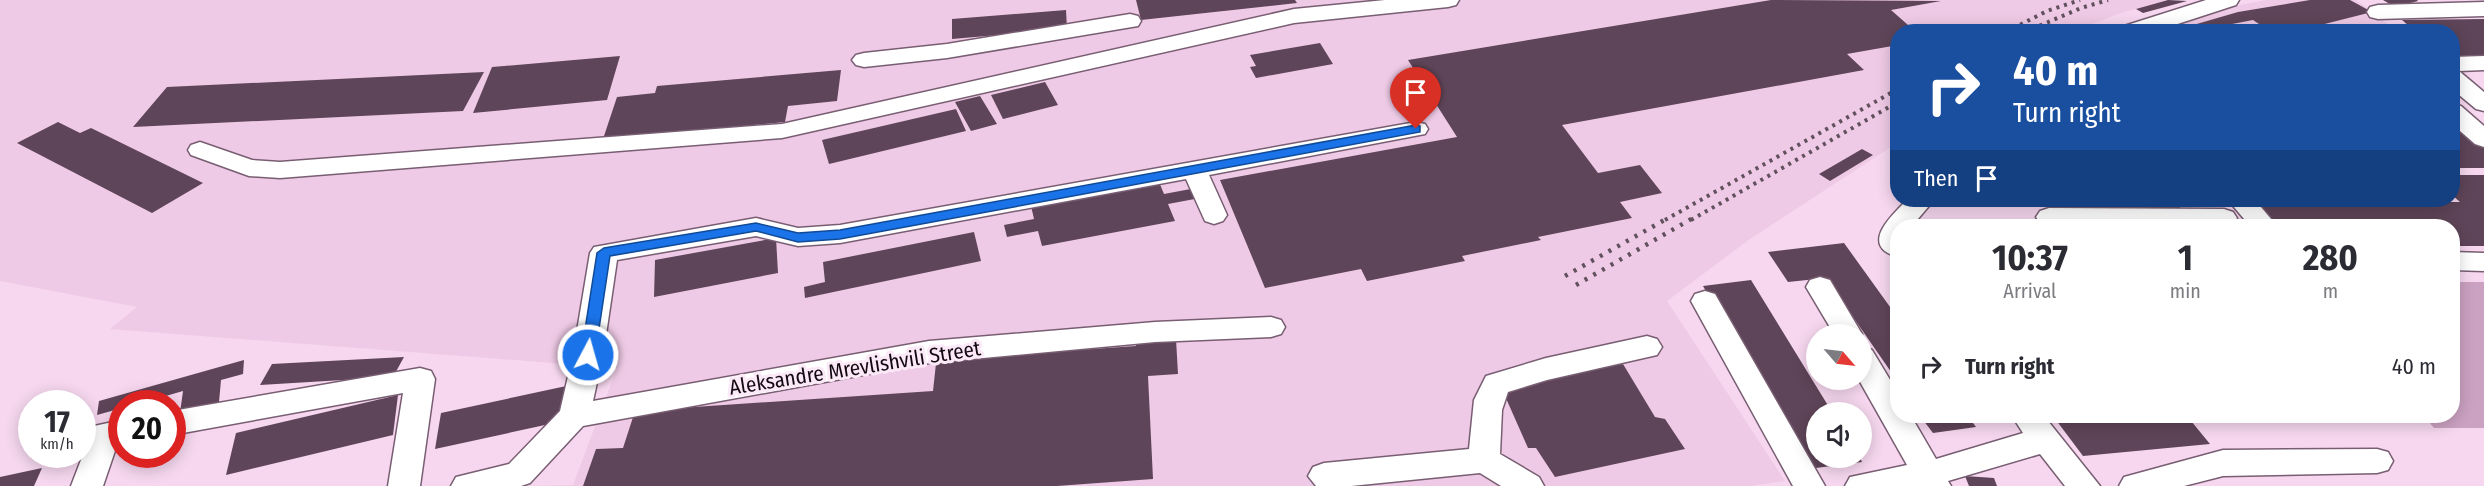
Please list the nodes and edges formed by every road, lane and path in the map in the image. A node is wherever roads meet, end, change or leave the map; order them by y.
1 (1448, 0) edge
2 (2228, 0) edge
3 (2371, 6) edge
4 (2473, 6) edge
5 (1128, 11) edge
6 (2154, 24) edge
7 (2392, 24) edge
8 (1138, 50) junction
9 (948, 51) junction
10 (864, 60) dead end
11 (2484, 63) edge
12 (2460, 73) edge
13 (2460, 81) edge
14 (956, 90) junction
15 (2483, 103) edge
16 (2460, 117) edge
17 (1416, 129) dead end
18 (2481, 134) edge
19 (200, 150) dead end
20 (1194, 169) junction
21 (1915, 207) edge
22 (2047, 214) edge
23 (1214, 215) dead end
24 (2216, 216) edge
25 (1904, 219) edge
26 (2460, 261) edge
27 (2484, 262) edge
28 (1820, 287) dead end
29 (1706, 301) dead end
30 (1842, 324) edge
31 (1271, 327) dead end
32 (1647, 347) dead end
33 (1872, 375) edge
34 (1890, 407) edge
35 (574, 417) junction
36 (186, 421) edge
37 (1899, 423) edge
38 (2033, 423) edge
39 (108, 434) edge
40 (2047, 441) junction
41 (1484, 460) junction
42 (2377, 461) dead end
43 (1324, 476) dead end
44 (1932, 480) edge
45 (87, 486) edge
46 (404, 486) edge
47 (467, 486) edge
48 (1528, 486) edge
49 (1809, 486) edge
50 (1861, 486) edge
51 (2084, 486) edge
52 (2135, 486) edge

1 - 8 street
2 - 6 street
3 - 4 street
3 - 7 street
5 - 8 street
5 - 9 street
8 - 14 street
9 - 10 street
9 - 14 street
11 - 12 street
13 - 15 street
14 - 19 street
16 - 18 street
17 - 20 street
20 - 23 street
20 - 35 street
21 - 25 street
22 - 24 street
26 - 27 street
28 - 30 street
29 - 49 street
31 - 35 street, Aleksandre Mrevlishvili Street
32 - 41 street
33 - 34 street
35 - 47 street
36 - 46 street
37 - 44 street
38 - 40 street
39 - 45 street
40 - 44 street
40 - 51 street
41 - 43 street
41 - 48 street
42 - 52 street
44 - 50 street

